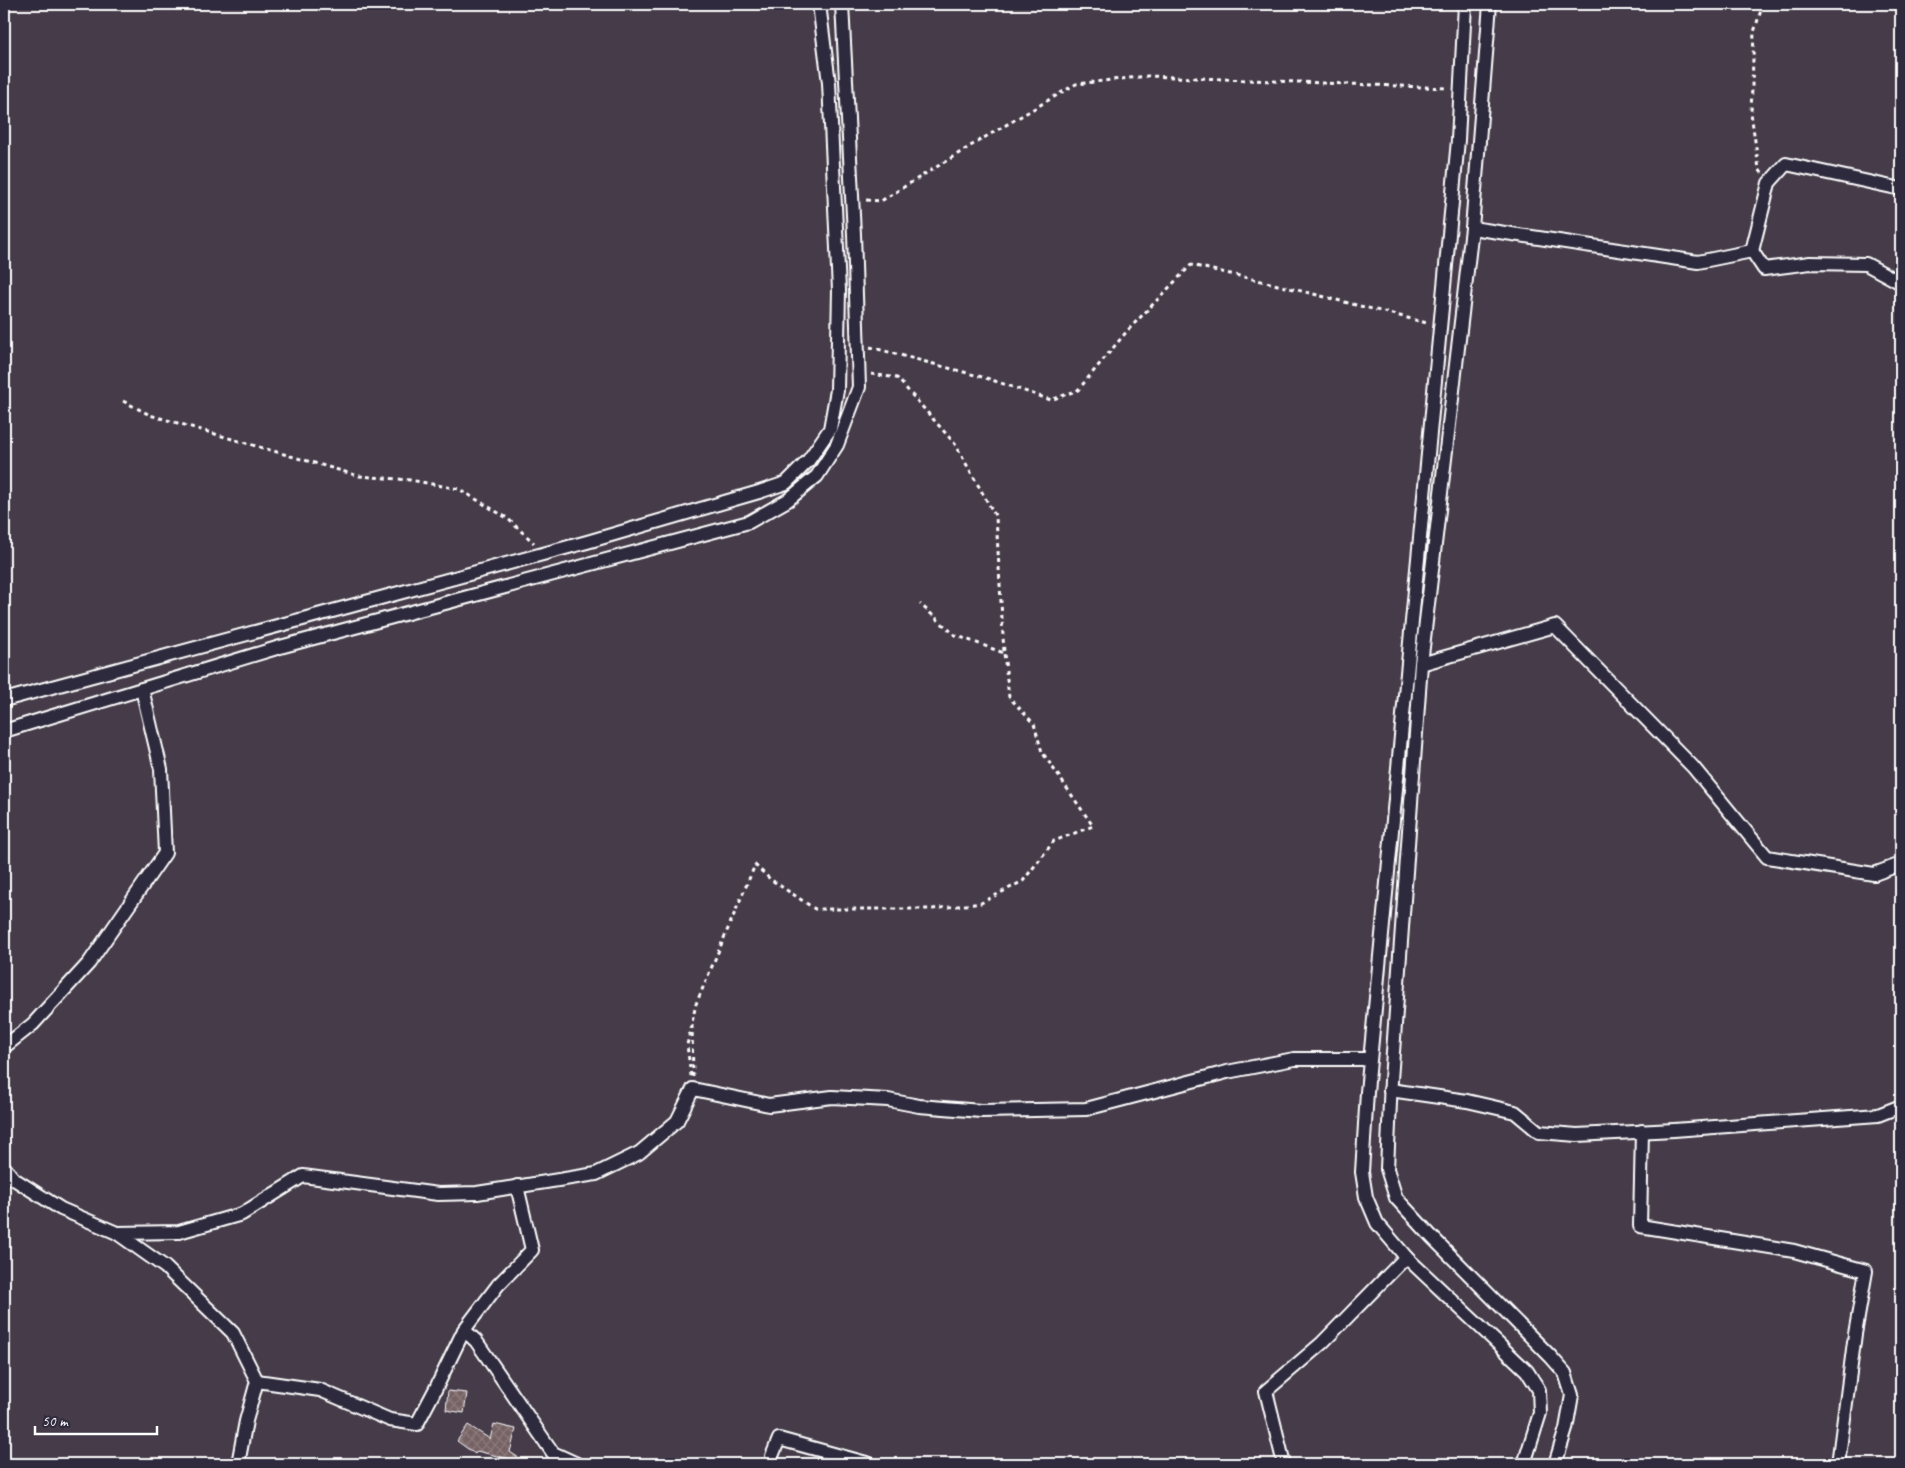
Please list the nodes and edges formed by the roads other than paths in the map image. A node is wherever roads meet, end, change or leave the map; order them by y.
1 (819, 4) edge
2 (842, 4) edge
3 (1465, 4) edge
4 (1490, 4) edge
5 (1901, 189) edge
6 (1472, 228) junction
7 (1752, 251) junction
8 (1901, 284) edge
9 (1421, 664) junction
10 (142, 689) junction
11 (4, 700) edge
12 (4, 731) edge
13 (1901, 864) edge
14 (4, 1047) edge
15 (1370, 1059) junction
16 (1390, 1090) junction
17 (1901, 1106) edge
18 (1642, 1132) junction
19 (4, 1167) edge
20 (517, 1186) junction
21 (116, 1233) junction
22 (1406, 1257) junction
23 (464, 1330) junction
24 (257, 1381) junction
25 (772, 1456) dead end
26 (238, 1464) edge
27 (577, 1464) edge
28 (870, 1464) edge
29 (1284, 1464) edge
30 (1524, 1464) edge
31 (1555, 1464) edge
32 (1838, 1464) edge

1 - 11 street
2 - 10 street
3 - 15 street
4 - 6 street
5 - 7 street
6 - 7 street
6 - 9 street
7 - 8 street
9 - 13 street
9 - 16 street
10 - 12 street
10 - 14 street
15 - 20 street
15 - 22 street
16 - 18 street
16 - 31 street
17 - 18 street
18 - 32 street
19 - 21 street
20 - 21 street
20 - 23 street
21 - 24 street
22 - 29 street
22 - 30 street
23 - 24 street
23 - 27 street
24 - 26 street
25 - 28 street

